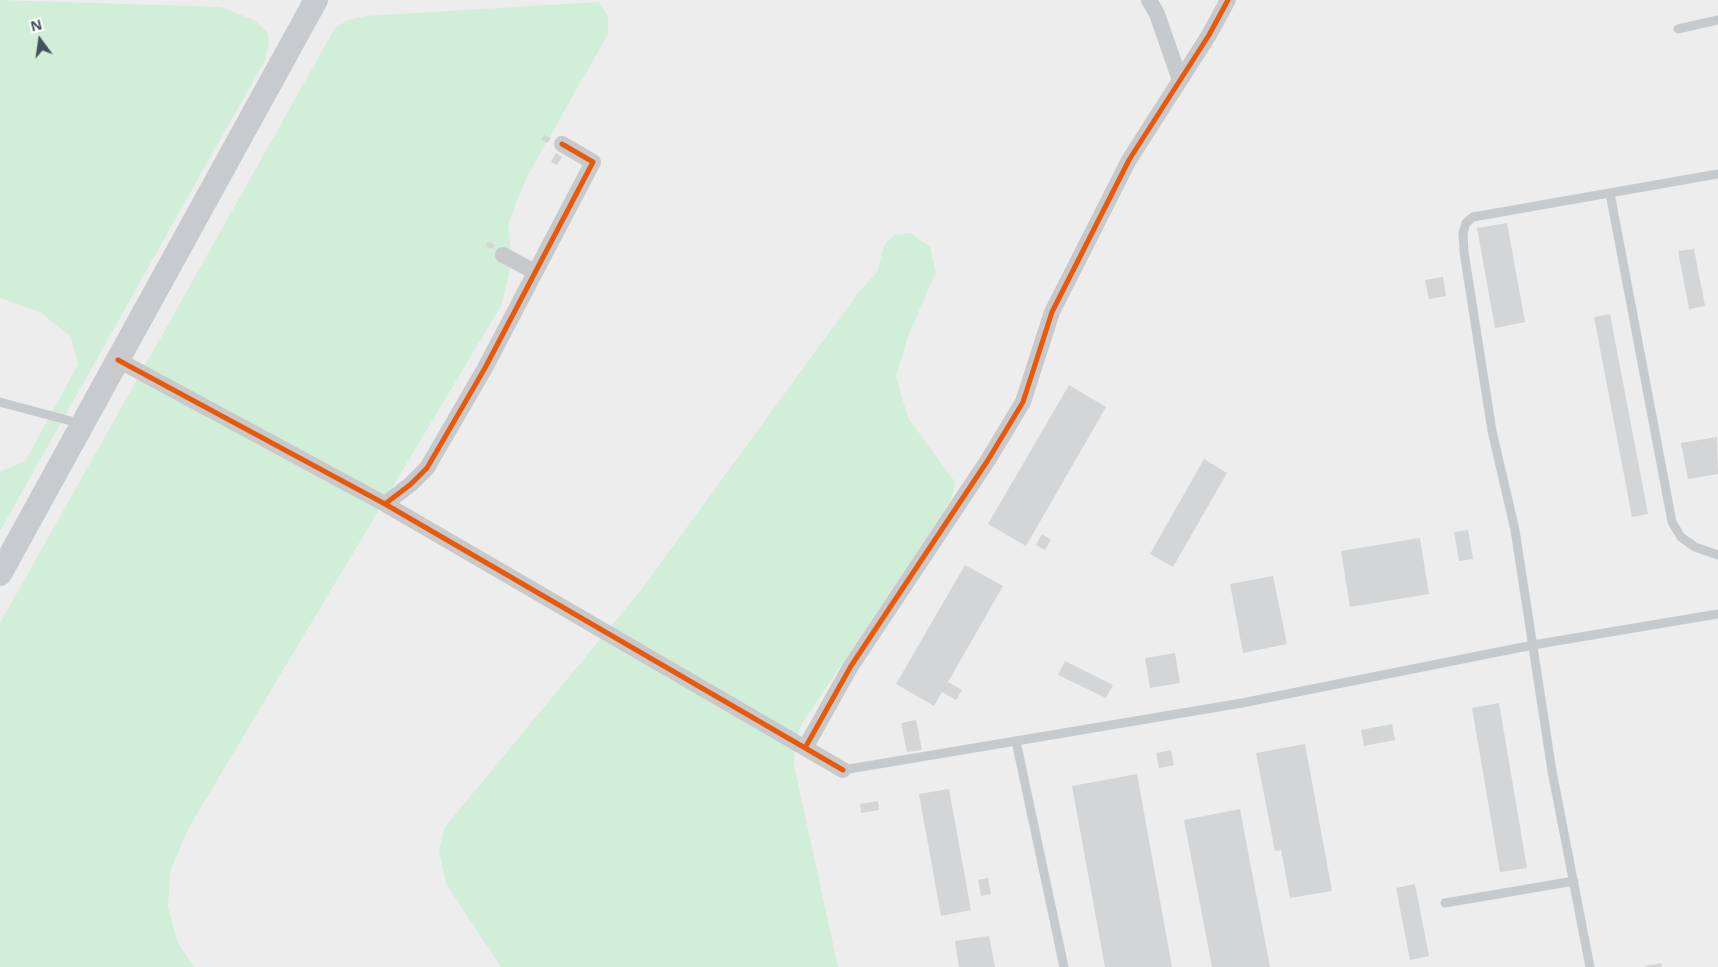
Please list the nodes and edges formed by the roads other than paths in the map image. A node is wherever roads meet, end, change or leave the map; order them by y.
1 (316, 0) edge
2 (1149, 0) edge
3 (1228, 0) edge
4 (1718, 20) edge
5 (1678, 29) dead end
6 (1180, 80) junction
7 (562, 144) dead end
8 (1718, 174) edge
9 (1610, 193) junction
10 (503, 255) dead end
11 (535, 272) junction
12 (118, 360) junction
13 (0, 402) edge
14 (82, 424) junction
15 (385, 504) junction
16 (1718, 555) edge
17 (0, 574) edge
18 (1718, 614) edge
19 (1533, 645) junction
20 (1016, 741) junction
21 (805, 748) junction
22 (843, 770) joint
23 (1574, 881) junction
24 (1445, 903) dead end
25 (1064, 967) edge
26 (1590, 967) edge

1 - 12 main road
2 - 6 street
3 - 6 street
4 - 5 lane
6 - 21 street
7 - 11 street
8 - 9 lane
9 - 16 lane
9 - 19 lane
10 - 11 street
11 - 15 street
12 - 14 main road
12 - 15 street
13 - 14 lane
14 - 17 main road
15 - 21 street
18 - 19 lane
19 - 20 lane
19 - 23 lane
20 - 22 lane
20 - 25 lane
21 - 22 street
23 - 24 lane
23 - 26 lane

